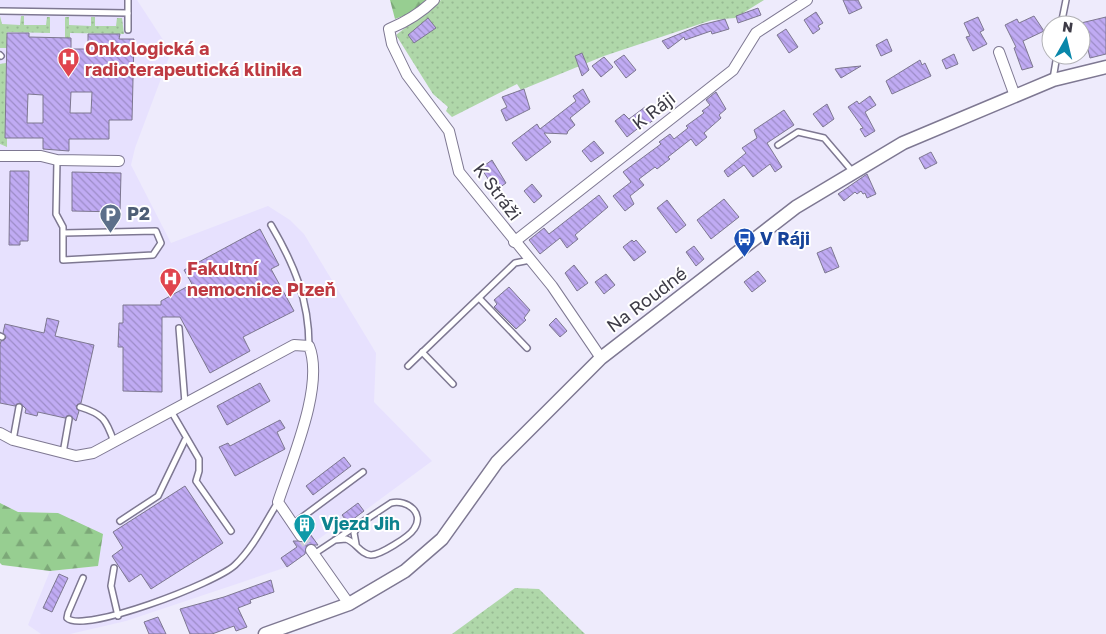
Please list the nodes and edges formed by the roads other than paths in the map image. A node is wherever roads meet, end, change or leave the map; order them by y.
1 (128, 0) edge
2 (434, 0) edge
3 (807, 0) edge
4 (1066, 0) edge
5 (0, 11) edge
6 (128, 13) junction
7 (1063, 15) edge
8 (128, 30) dead end
9 (999, 52) dead end
10 (1055, 65) edge
11 (1106, 67) edge
12 (1053, 80) junction
13 (1015, 96) junction
14 (778, 145) dead end
15 (0, 156) edge
16 (57, 160) junction
17 (119, 161) dead end
18 (853, 172) junction
19 (271, 226) dead end
20 (63, 232) junction
21 (514, 242) junction
22 (530, 260) junction
23 (479, 298) junction
24 (180, 328) dead end
25 (310, 346) junction
26 (527, 348) dead end
27 (422, 352) junction
28 (601, 358) junction
29 (408, 366) dead end
30 (453, 384) dead end
31 (185, 403) junction
32 (19, 407) dead end
33 (80, 407) dead end
34 (171, 411) junction
35 (69, 419) dead end
36 (0, 433) edge
37 (13, 440) junction
38 (186, 440) junction
39 (114, 442) junction
40 (62, 453) junction
41 (363, 472) dead end
42 (278, 502) junction
43 (120, 521) dead end
44 (360, 523) junction
45 (292, 524) junction
46 (231, 531) dead end
47 (301, 536) tunnel mouth
48 (335, 540) junction
49 (356, 545) junction
50 (312, 552) joint
51 (114, 568) dead end
52 (83, 578) dead end
53 (350, 604) junction
54 (118, 616) junction
55 (265, 634) edge

1 - 6 lane
2 - 21 street, K Stráži
3 - 21 street, K Ráji
4 - 7 lane
5 - 6 lane
6 - 8 lane
9 - 13 street
10 - 12 lane
11 - 12 street, Na Roudné
12 - 13 street, Na Roudné
13 - 18 street, Na Roudné
14 - 18 lane
15 - 16 street
16 - 17 street
16 - 20 lane
18 - 28 street, Na Roudné
19 - 25 lane
20 - 20 lane
21 - 22 street, K Stráži
22 - 23 lane
22 - 28 street, K Stráži
23 - 26 lane
23 - 27 lane
24 - 31 lane
25 - 31 street
25 - 42 street
27 - 29 lane
27 - 30 lane
28 - 53 street, Na Roudné
31 - 34 street
32 - 37 lane
33 - 39 lane
34 - 38 lane
34 - 39 street
35 - 40 lane
36 - 37 street
37 - 40 street
38 - 43 lane
38 - 46 lane
39 - 40 street
41 - 45 lane
42 - 45 street
42 - 54 lane
44 - 48 lane
44 - 49 lane
44 - 49 lane
45 - 47 street
48 - 49 lane
48 - 50 lane
50 - 53 street
51 - 54 lane
52 - 54 lane
53 - 55 street, Na Roudné

